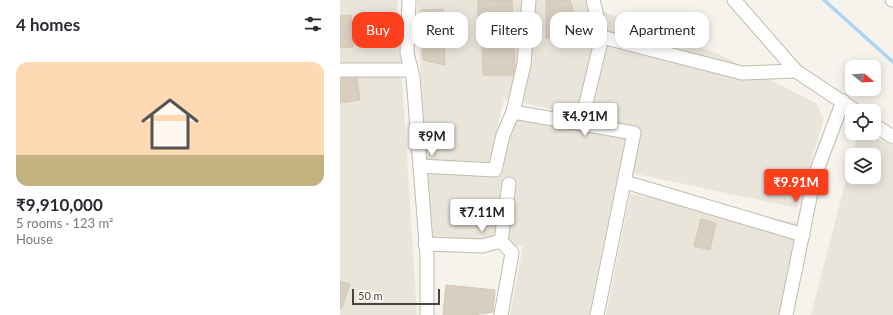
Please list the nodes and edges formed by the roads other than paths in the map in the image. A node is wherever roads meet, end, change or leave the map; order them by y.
1 (409, 0) edge
2 (529, 0) edge
3 (593, 0) edge
4 (734, 0) edge
5 (596, 12) edge
6 (607, 38) edge
7 (599, 48) edge
8 (340, 70) edge
9 (411, 70) junction
10 (796, 71) junction
11 (843, 101) junction
12 (847, 104) edge
13 (513, 112) junction
14 (582, 124) junction
15 (881, 129) edge
16 (893, 137) edge
17 (420, 166) junction
18 (625, 182) junction
19 (509, 184) dead end
20 (803, 235) junction
21 (501, 241) junction
22 (425, 244) junction
23 (427, 315) edge
24 (501, 315) edge
25 (597, 315) edge
26 (786, 315) edge

1 - 9 street
2 - 13 street
3 - 5 street
4 - 10 street
6 - 10 street
7 - 14 street
8 - 9 street
9 - 17 street
10 - 11 street
11 - 12 street
11 - 20 street
13 - 14 street
13 - 17 street
14 - 18 street
15 - 16 street
17 - 22 street
18 - 20 street
18 - 25 street
19 - 21 street
20 - 26 street
21 - 22 street
21 - 24 street
22 - 23 street

